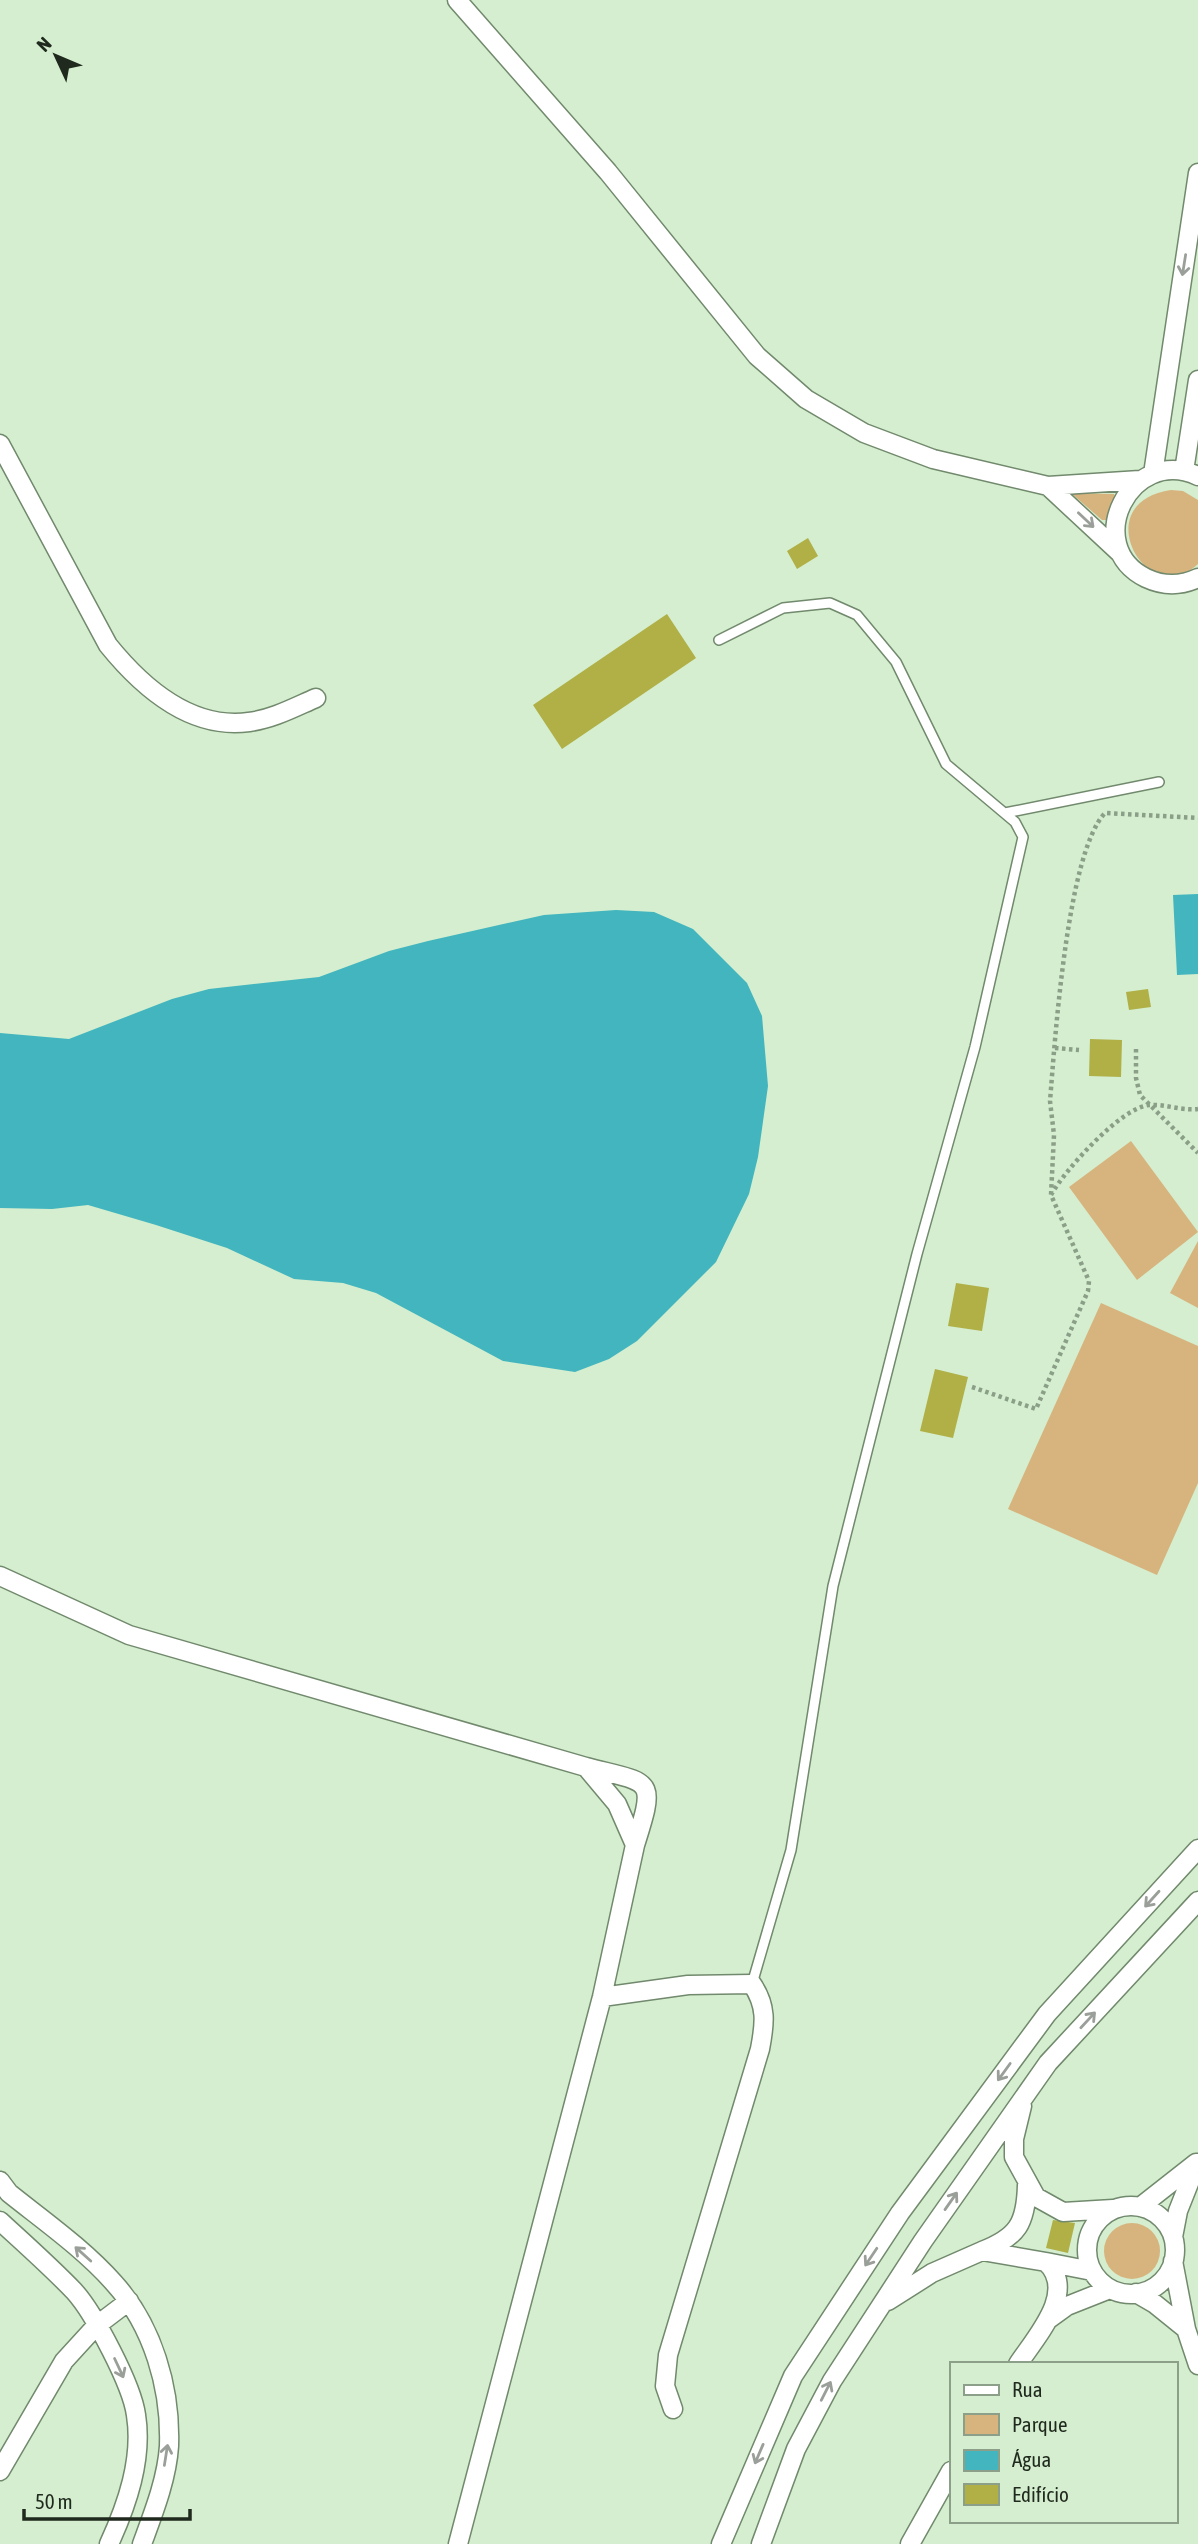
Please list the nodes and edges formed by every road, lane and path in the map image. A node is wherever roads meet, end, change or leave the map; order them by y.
1 (457, 0) edge
2 (1198, 173) edge
3 (1198, 380) edge
4 (0, 444) edge
5 (1191, 474) edge
6 (1147, 477) junction
7 (1048, 486) junction
8 (1121, 555) junction
9 (1197, 579) edge
10 (719, 640) dead end
11 (316, 698) dead end
12 (1159, 782) dead end
13 (1005, 813) junction
14 (1198, 818) edge
15 (1055, 1048) junction
16 (1136, 1049) dead end
17 (1079, 1050) dead end
18 (1150, 1105) junction
19 (1198, 1109) edge
20 (1198, 1153) edge
21 (1051, 1195) junction
22 (972, 1387) dead end
23 (0, 1576) edge
24 (586, 1767) junction
25 (635, 1845) junction
26 (1198, 1849) edge
27 (1198, 1901) edge
28 (752, 1984) junction
29 (602, 1997) junction
30 (1024, 2097) junction
31 (1197, 2162) edge
32 (0, 2181) edge
33 (1027, 2185) junction
34 (1140, 2207) junction
35 (1116, 2208) junction
36 (0, 2221) edge
37 (1173, 2237) junction
38 (982, 2251) junction
39 (1173, 2261) junction
40 (1046, 2262) junction
41 (1092, 2271) junction
42 (1110, 2289) junction
43 (1136, 2293) junction
44 (128, 2301) junction
45 (882, 2304) junction
46 (1049, 2319) junction
47 (96, 2326) junction
48 (1186, 2329) junction
49 (1019, 2362) edge
50 (1198, 2365) edge
51 (673, 2409) dead end
52 (0, 2471) edge
53 (950, 2472) edge
54 (109, 2544) edge
55 (142, 2544) edge
56 (458, 2544) edge
57 (720, 2544) edge
58 (761, 2544) edge
59 (910, 2544) edge

1 - 7 street
2 -> 6 street
3 - 5 street
4 - 11 street
5 - 6 street
6 - 7 street
6 - 8 street
7 -> 8 street
8 - 9 street
10 - 13 lane
12 - 13 lane
13 - 28 lane
14 - 15 path
15 - 17 path
15 - 21 path
16 - 18 path
18 - 19 path
18 - 20 path
18 - 21 path
21 - 22 path
23 - 24 street
24 - 25 street
24 - 25 street
25 - 29 street
26 -> 57 street
30 -> 27 street
28 - 29 street
28 - 51 street
29 - 56 street
30 - 33 street
45 -> 30 street
31 - 34 street
31 - 37 street
44 -> 32 street
33 - 35 street
33 - 38 street
34 - 35 street
34 - 37 street
35 - 41 street
36 - 47 street
37 - 39 street
38 - 40 street
38 - 45 street
39 - 43 street
39 - 48 street
40 - 41 street
40 - 46 street
41 - 42 street
42 - 43 street
42 - 46 street
43 - 48 street
44 - 47 street
55 -> 44 street
58 -> 45 street
46 - 49 street
47 - 52 street
47 -> 54 street
48 - 50 street
53 - 59 street

